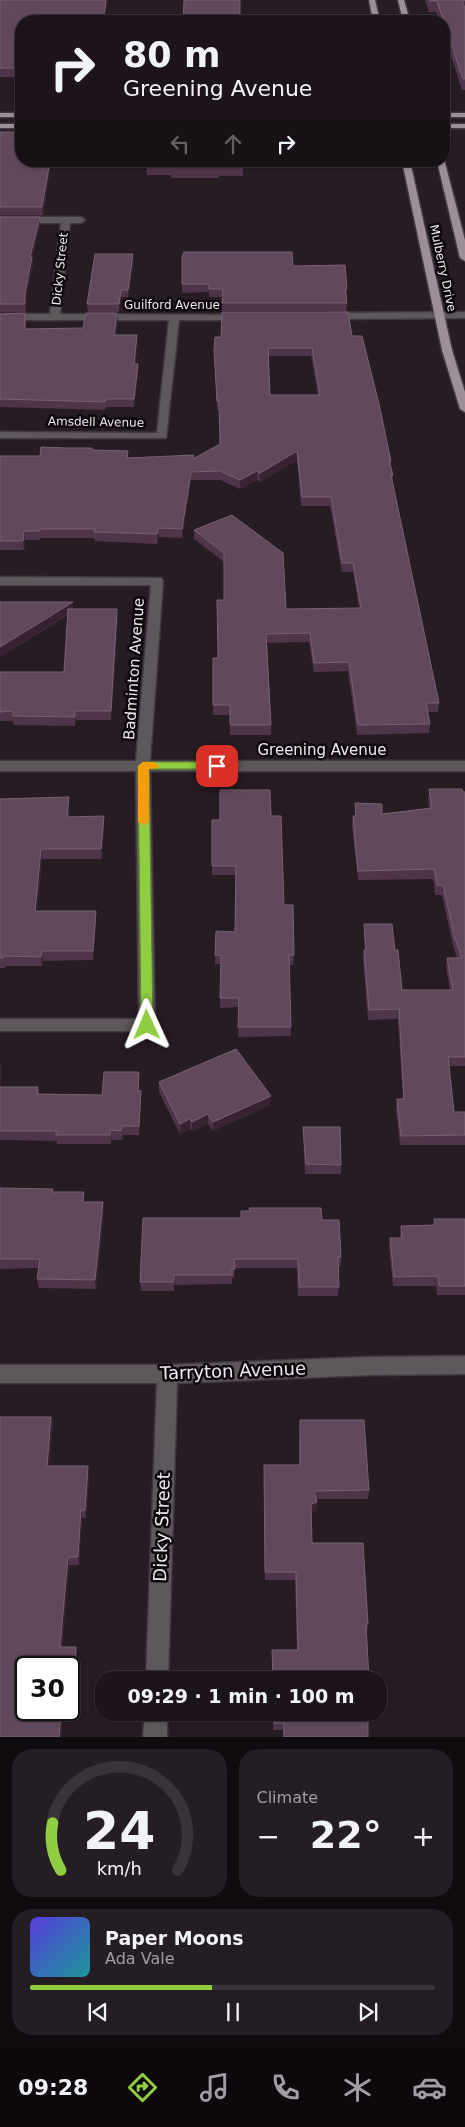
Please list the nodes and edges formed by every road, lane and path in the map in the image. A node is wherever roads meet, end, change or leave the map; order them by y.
1 (372, 0) edge
2 (401, 0) edge
3 (376, 15) edge
4 (405, 15) edge
5 (0, 115) edge
6 (15, 115) edge
7 (450, 115) edge
8 (465, 115) edge
9 (0, 126) edge
10 (15, 126) edge
11 (450, 126) edge
12 (465, 126) edge
13 (407, 167) edge
14 (442, 167) edge
15 (0, 220) edge
16 (66, 220) junction
17 (81, 220) dead end
18 (465, 258) edge
19 (440, 315) junction
20 (465, 315) edge
21 (314, 316) edge
22 (0, 317) edge
23 (55, 317) junction
24 (254, 317) edge
25 (174, 318) junction
26 (465, 409) edge
27 (0, 435) edge
28 (0, 581) edge
29 (0, 766) edge
30 (143, 766) junction
31 (465, 766) edge
32 (0, 1025) edge
33 (465, 1365) edge
34 (0, 1374) edge
35 (167, 1374) junction
36 (157, 1671) edge
37 (156, 1721) edge
38 (155, 1737) edge

1 - 3 main road
2 - 4 main road
5 - 6 main road
7 - 8 main road
9 - 10 main road
11 - 12 main road
13 - 19 main road, Mulberry Drive
14 - 18 main road, Mulberry Drive
15 - 16 street
16 - 17 street
16 - 23 street, Dicky Street
19 - 20 street
19 - 21 street
19 - 26 main road, Mulberry Drive
22 - 23 street, Guilford Avenue
23 - 25 street, Guilford Avenue
24 - 25 street, Guilford Avenue
25 - 27 street, Amsdell Avenue
28 - 30 street, Badminton Avenue
29 - 30 street, Greening Avenue
30 - 31 street, Greening Avenue
30 - 32 street
33 - 35 street, Tarryton Avenue
34 - 35 street, Tarryton Avenue
35 - 36 street, Dicky Street
37 - 38 street

